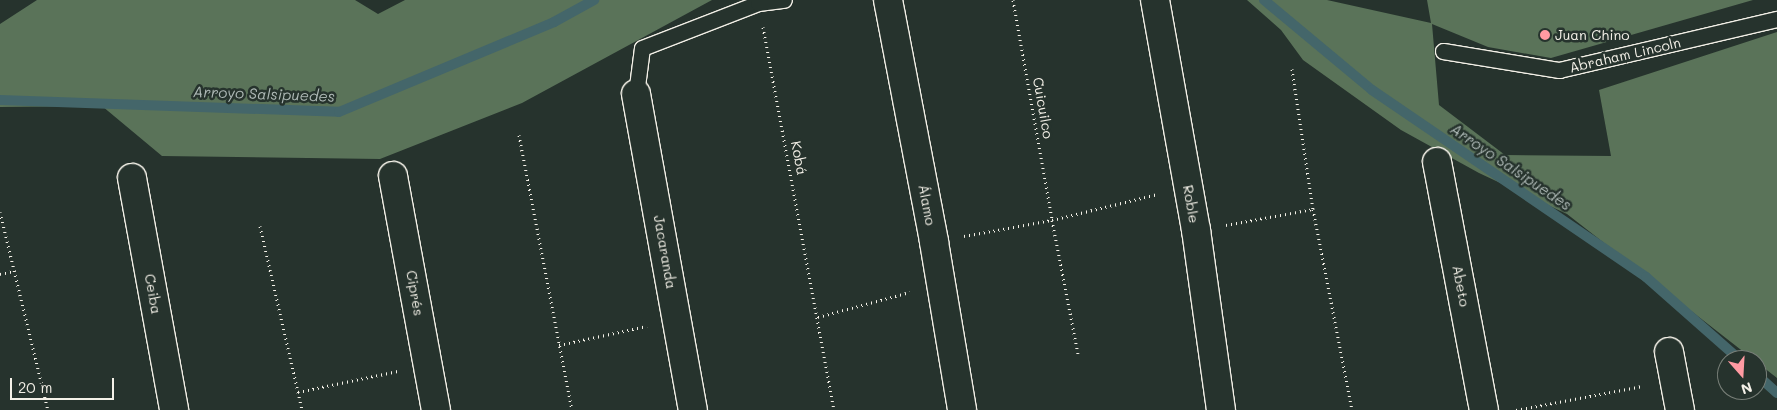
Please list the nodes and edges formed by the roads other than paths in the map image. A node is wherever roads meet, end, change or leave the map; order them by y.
1 (784, 0) edge
2 (888, 0) edge
3 (1155, 0) edge
4 (1777, 20) edge
5 (1443, 51) dead end
6 (636, 94) joint
7 (1437, 162) dead end
8 (394, 176) dead end
9 (132, 178) dead end
10 (1670, 352) dead end
11 (174, 410) edge
12 (436, 410) edge
13 (693, 410) edge
14 (962, 410) edge
15 (1221, 410) edge
16 (1484, 410) edge
17 (1680, 410) edge

1 - 6 lane
2 - 14 street, Álamo
3 - 15 street, Roble
4 - 5 lane, Abraham Lincoln
6 - 13 street, Jacaranda
7 - 16 street, Abeto
8 - 12 street, Ciprés
9 - 11 street, Ceiba
10 - 17 street

